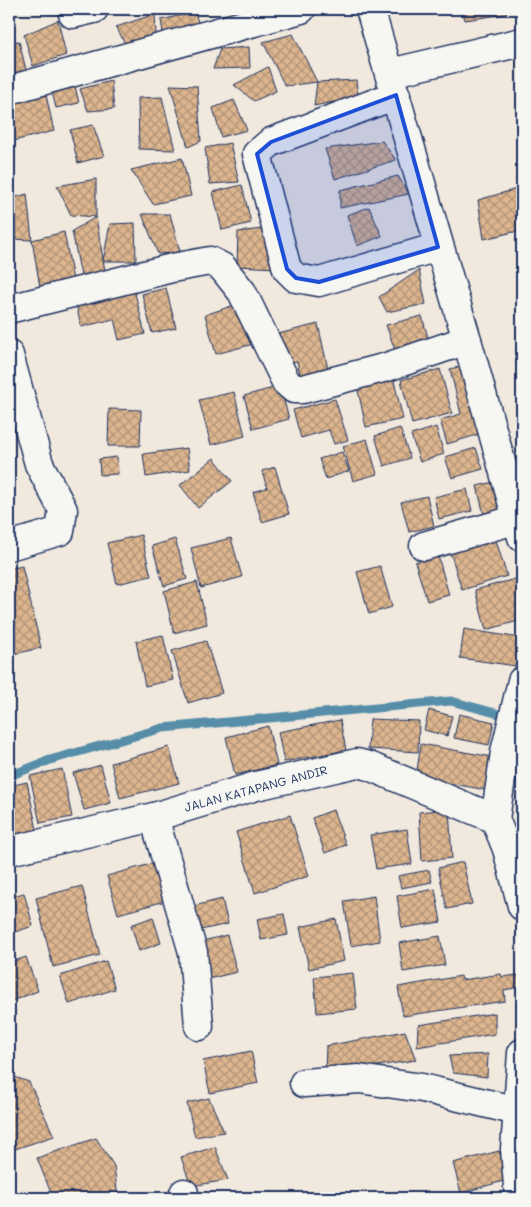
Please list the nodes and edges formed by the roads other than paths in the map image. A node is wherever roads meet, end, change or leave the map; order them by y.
1 (301, 9) edge
2 (370, 9) edge
3 (522, 42) edge
4 (393, 84) junction
5 (9, 90) edge
6 (438, 247) junction
7 (9, 309) edge
8 (468, 340) junction
9 (9, 356) edge
10 (520, 528) edge
11 (9, 546) edge
12 (424, 546) dead end
13 (522, 681) edge
14 (154, 817) junction
15 (495, 819) junction
16 (9, 851) edge
17 (522, 906) edge
18 (200, 1026) dead end
19 (522, 1053) edge
20 (304, 1083) dead end
21 (516, 1111) junction
22 (519, 1149) edge
23 (519, 1198) edge

1 - 5 street
2 - 4 street
3 - 4 street
4 - 6 street
4 - 6 street
6 - 8 street
7 - 8 street
8 - 10 street
9 - 11 street
10 - 12 street
13 - 15 street
14 - 15 street, JALAN KATAPANG ANDIR
14 - 16 street, JALAN KATAPANG ANDIR
14 - 18 street
15 - 17 street
19 - 21 street
20 - 21 street
21 - 22 street
22 - 23 street

